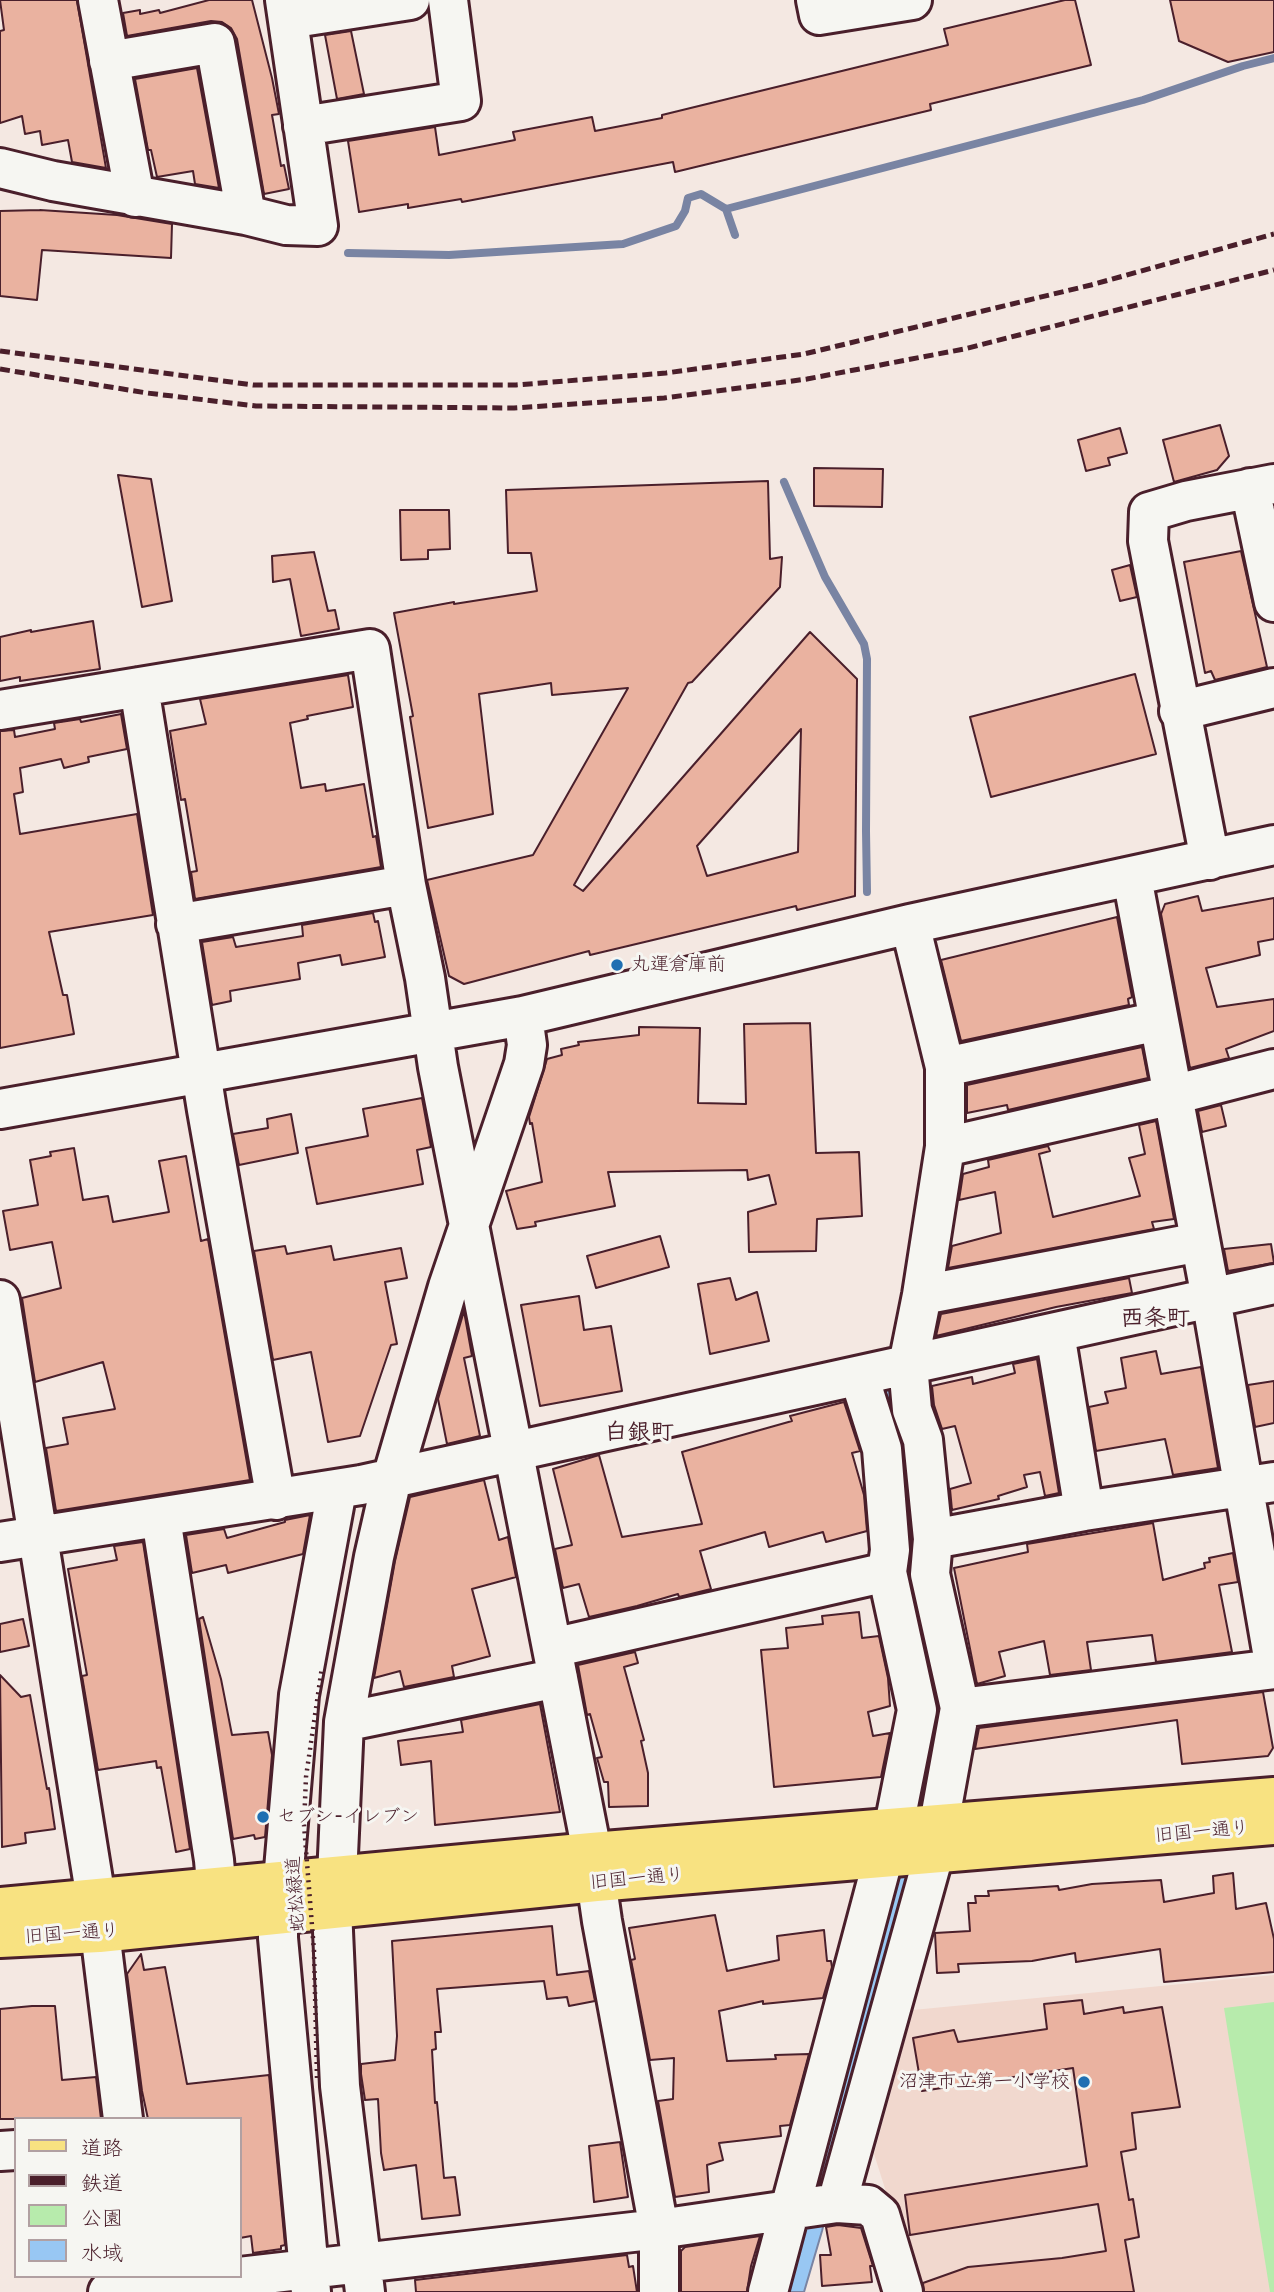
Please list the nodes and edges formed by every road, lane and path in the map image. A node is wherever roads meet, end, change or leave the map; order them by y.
1 (98, 0) edge
2 (410, 0) edge
3 (448, 0) edge
4 (816, 0) edge
5 (912, 0) edge
6 (287, 10) edge
7 (109, 61) junction
8 (303, 126) junction
9 (0, 168) edge
10 (135, 197) junction
11 (246, 215) junction
12 (1262, 486) edge
13 (1274, 602) edge
14 (139, 687) junction
15 (1274, 688) edge
16 (0, 710) edge
17 (1180, 711) junction
18 (1274, 845) edge
19 (1210, 860) junction
20 (1132, 877) junction
21 (406, 885) junction
22 (176, 924) junction
23 (910, 924) junction
24 (523, 1016) junction
25 (1160, 1021) junction
26 (434, 1034) junction
27 (944, 1067) junction
28 (1274, 1069) edge
29 (201, 1073) junction
30 (1173, 1095) junction
31 (0, 1109) edge
32 (945, 1147) junction
33 (470, 1229) junction
34 (1200, 1242) junction
35 (1274, 1284) edge
36 (922, 1295) junction
37 (1211, 1298) junction
38 (0, 1300) edge
39 (1055, 1333) junction
40 (908, 1365) junction
41 (859, 1376) junction
42 (513, 1453) junction
43 (392, 1478) junction
44 (1259, 1484) edge
45 (337, 1490) junction
46 (276, 1500) junction
47 (1084, 1511) junction
48 (161, 1518) junction
49 (38, 1536) junction
50 (933, 1539) junction
51 (0, 1542) edge
52 (887, 1572) junction
53 (555, 1663) junction
54 (1274, 1663) edge
55 (322, 1667) dead end
56 (1274, 1669) edge
57 (960, 1708) junction
58 (344, 1722) junction
59 (1274, 1797) edge
60 (1274, 1825) edge
61 (909, 1841) junction
62 (594, 1867) junction
63 (335, 1893) junction
64 (280, 1897) junction
65 (218, 1904) junction
66 (0, 1907) edge
67 (97, 1916) junction
68 (0, 1938) edge
69 (317, 2078) dead end
70 (122, 2117) edge
71 (837, 2203) junction
72 (790, 2209) junction
73 (659, 2229) junction
74 (363, 2278) edge
75 (309, 2281) edge
76 (155, 2285) edge
77 (108, 2292) edge
78 (659, 2292) edge
79 (768, 2292) edge
80 (903, 2292) edge

1 - 7 street
2 - 6 street
3 - 8 street
4 - 5 street
6 - 8 street
7 - 10 street
7 - 11 street
8 - 11 street
9 - 10 street
10 - 11 street
12 - 13 street
12 - 17 street
14 - 16 street
14 - 21 street
14 - 22 street
15 - 17 street
17 - 19 street
18 - 19 street
19 - 20 street
20 - 23 street
20 - 25 street
21 - 22 street
21 - 26 street
22 - 29 street
23 - 24 street
23 - 27 street
24 - 26 street
24 - 33 street
25 - 27 street
25 - 30 street
26 - 29 street
26 - 33 street
27 - 32 street
28 - 30 street
29 - 31 street
29 - 46 street
30 - 32 street
30 - 34 street
32 - 36 street
33 - 42 street
33 - 43 street
34 - 36 street
34 - 37 street
35 - 37 street
36 - 40 street
37 - 39 street
37 - 44 street
38 - 49 street
39 - 40 street
39 - 47 street
40 - 41 street
40 - 50 street
41 - 42 street
41 - 52 street
42 - 43 street
42 - 53 street
43 - 45 street
43 - 58 street
44 - 47 street
44 - 54 street
45 - 46 street
45 - 64 street
46 - 48 street
47 - 50 street
48 - 49 street
48 - 65 street
49 - 51 street
49 - 67 street
50 - 57 street
52 - 53 street
52 - 61 street
53 - 58 street
53 - 62 street
55 - 69 path, 蛇松緑道, bridge
56 - 57 street
57 - 61 street
58 - 63 street
59 - 61 main road, 旧国一通り
60 - 61 main road, 旧国一通り
61 - 62 main road, 旧国一通り
61 - 71 street
61 - 72 street
62 - 63 main road, 旧国一通り
62 - 73 street
63 - 64 main road, 旧国一通り
63 - 74 street
64 - 65 main road, 旧国一通り
64 - 75 street
65 - 67 main road, 旧国一通り
66 - 67 main road, 旧国一通り
67 - 68 main road, 旧国一通り
67 - 70 street
71 - 72 street
71 - 80 street
72 - 73 street
72 - 79 street
73 - 74 street
73 - 78 street
74 - 75 street
75 - 76 street
76 - 77 street

